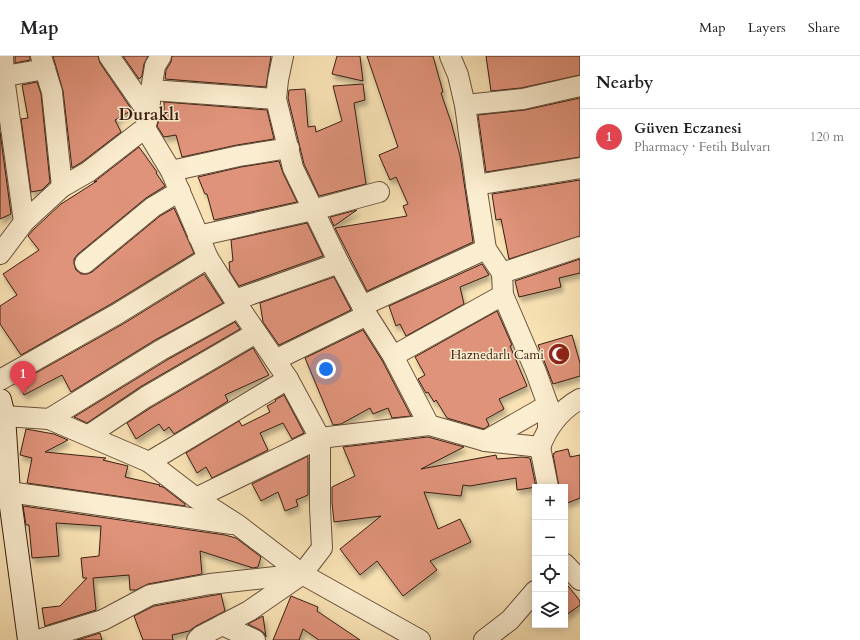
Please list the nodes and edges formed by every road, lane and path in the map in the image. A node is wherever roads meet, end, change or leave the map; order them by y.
1 (3, 56) edge
2 (109, 56) edge
3 (161, 56) edge
4 (283, 56) edge
5 (450, 56) edge
6 (43, 62) edge
7 (2, 77) edge
8 (580, 86) edge
9 (151, 90) junction
10 (276, 99) junction
11 (465, 105) junction
12 (147, 121) junction
13 (289, 148) junction
14 (580, 168) edge
15 (171, 171) junction
16 (476, 185) junction
17 (62, 187) junction
18 (180, 191) junction
19 (379, 192) dead end
20 (313, 210) junction
21 (24, 222) junction
22 (198, 236) junction
23 (580, 247) edge
24 (486, 249) junction
25 (0, 254) edge
26 (208, 258) junction
27 (339, 263) junction
28 (85, 264) dead end
29 (502, 273) junction
30 (503, 295) junction
31 (237, 304) junction
32 (365, 310) junction
33 (256, 333) junction
34 (393, 356) junction
35 (275, 360) junction
36 (288, 379) junction
37 (0, 380) edge
38 (580, 399) edge
39 (548, 405) junction
40 (2, 408) edge
41 (49, 419) junction
42 (429, 425) junction
43 (548, 428) junction
44 (89, 435) junction
45 (320, 438) junction
46 (485, 441) junction
47 (540, 447) junction
48 (149, 462) junction
49 (547, 484) edge
50 (9, 492) junction
51 (196, 498) junction
52 (238, 525) junction
53 (302, 574) junction
54 (534, 592) edge
55 (222, 625) junction
56 (493, 638) edge
57 (29, 640) edge
58 (38, 640) edge
59 (197, 640) edge
60 (255, 640) edge
61 (420, 640) edge

1 - 7 street
2 - 12 street
3 - 9 street
4 - 10 street
5 - 11 street
6 - 7 street
6 - 17 street
7 - 21 street
8 - 11 street
9 - 10 street
9 - 12 street
10 - 13 street
11 - 16 street
12 - 15 street
12 - 17 street
13 - 15 street
13 - 20 street
14 - 16 street
15 - 18 street
16 - 24 street
17 - 21 street
18 - 22 street
18 - 28 street
19 - 20 street
20 - 22 street
20 - 27 street
21 - 25 street
22 - 26 street
23 - 29 street
24 - 29 street
24 - 32 street
26 - 31 street
26 - 37 street
27 - 31 street
27 - 32 street
29 - 30 street
30 - 34 street
30 - 39 street
31 - 33 street
31 - 41 street
32 - 34 street
32 - 35 street
33 - 35 street
33 - 44 street
34 - 42 street
35 - 36 street
36 - 45 street
36 - 48 street
38 - 43 street
39 - 43 street
39 - 46 street
40 - 41 street
40 - 50 main road
41 - 44 street
42 - 45 street
42 - 46 street
43 - 47 street
44 - 48 street
45 - 51 street
45 - 53 street
46 - 47 street
47 - 49 street
48 - 51 street
50 - 52 street
50 - 57 main road
51 - 52 street
52 - 53 street
53 - 55 street
53 - 58 street
53 - 61 street
54 - 56 street
55 - 59 street
55 - 60 street

